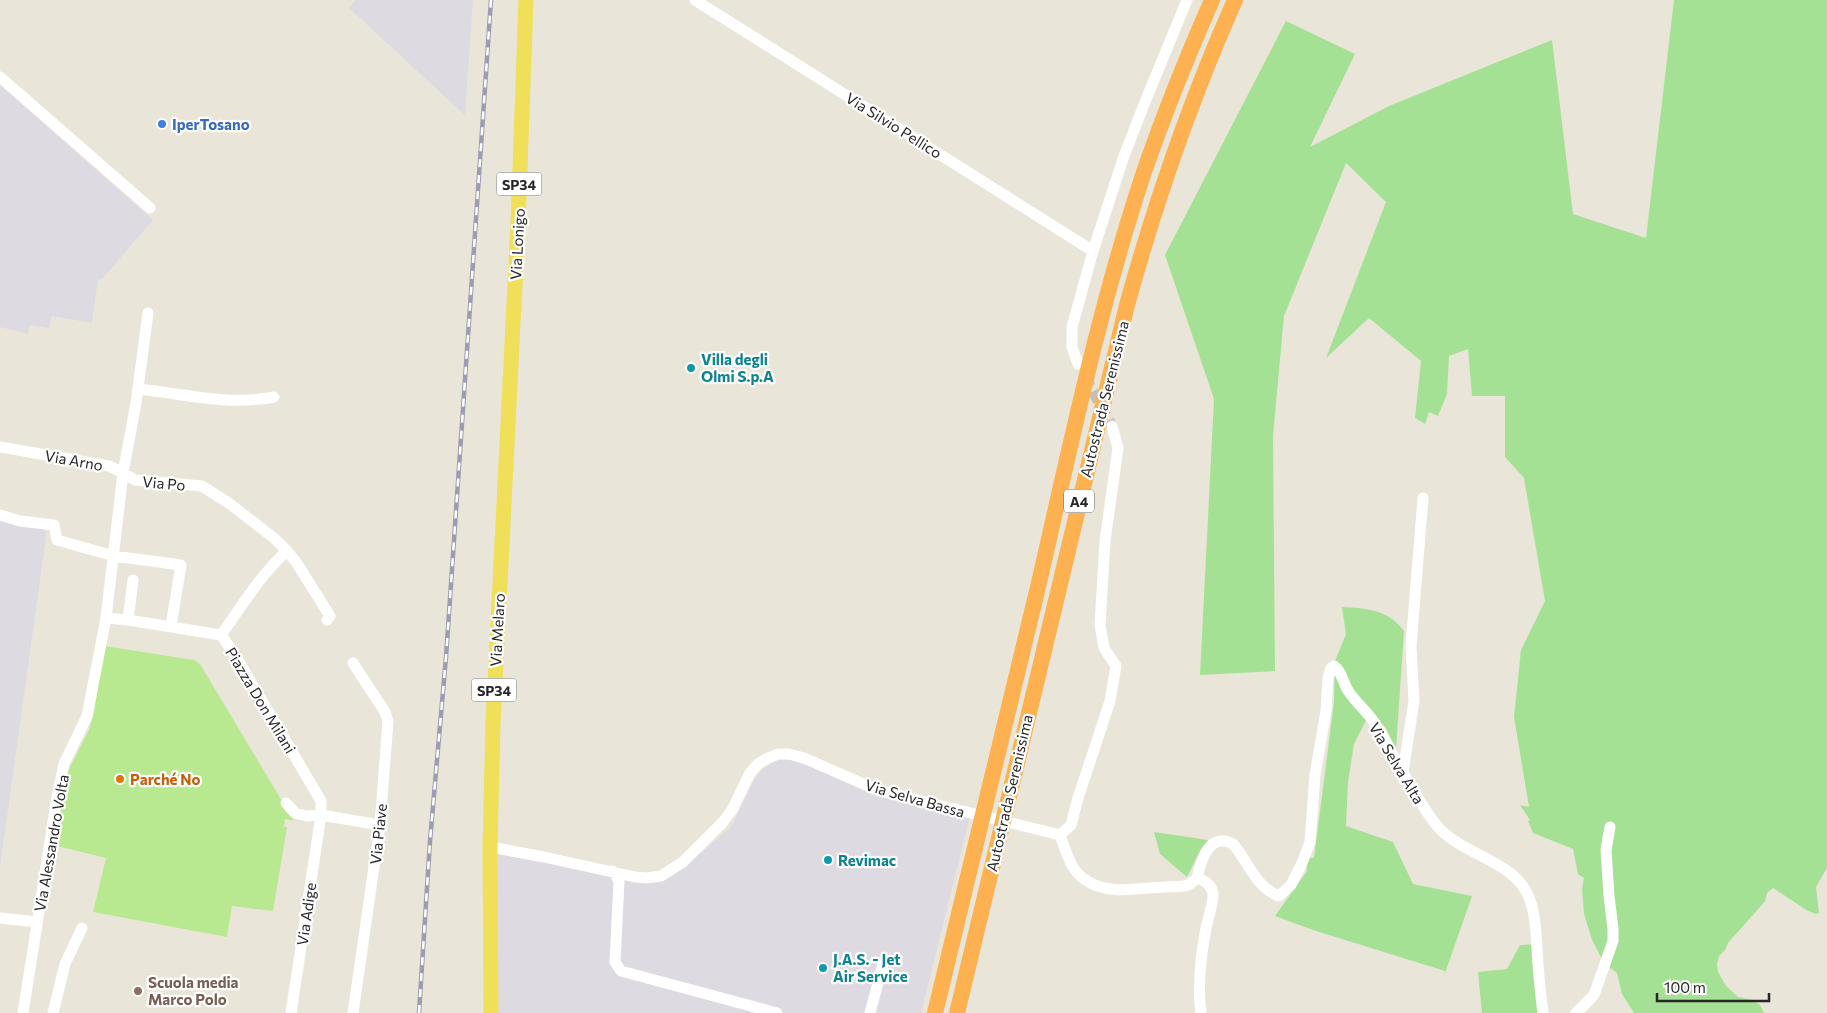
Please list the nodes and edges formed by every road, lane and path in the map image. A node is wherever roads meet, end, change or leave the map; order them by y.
1 (526, 0) edge
2 (695, 0) edge
3 (1187, 0) edge
4 (1212, 0) edge
5 (1235, 0) edge
6 (0, 77) edge
7 (150, 208) dead end
8 (1093, 251) junction
9 (148, 313) dead end
10 (1078, 364) tunnel mouth
11 (510, 368) joint
12 (138, 388) junction
13 (274, 397) dead end
14 (1112, 426) tunnel mouth
15 (0, 447) edge
16 (123, 473) junction
17 (1423, 498) dead end
18 (0, 515) edge
19 (286, 551) junction
20 (114, 556) junction
21 (133, 580) dead end
22 (106, 618) junction
23 (128, 620) junction
24 (327, 620) dead end
25 (171, 626) junction
26 (221, 635) junction
27 (353, 663) dead end
28 (1403, 772) junction
29 (286, 803) dead end
30 (321, 816) junction
31 (380, 825) junction
32 (1610, 827) dead end
33 (1060, 836) junction
34 (490, 847) junction
35 (612, 871) junction
36 (1197, 878) junction
37 (0, 918) edge
38 (37, 922) junction
39 (82, 928) dead end
40 (883, 964) dead end
41 (23, 1013) edge
42 (53, 1013) edge
43 (292, 1013) edge
44 (353, 1013) edge
45 (491, 1013) edge
46 (777, 1013) edge
47 (870, 1013) edge
48 (935, 1013) edge
49 (957, 1013) edge
50 (1201, 1013) edge
51 (1543, 1013) edge
52 (1576, 1013) edge

1 - 11 main road, Via Lonigo / SP34
2 - 8 street, Via Silvio Pellico
3 - 8 street
4 - 48 highway, Autostrada Serenissima / A4
5 - 49 highway, Autostrada Serenissima / A4
6 - 7 street
8 - 10 street
9 - 12 street, Via Po
11 - 34 main road, Via Melaro / SP34
12 - 13 street
12 - 16 street, Via Po
14 - 33 street
15 - 16 street, Via Arno
16 - 19 street, Via Po
16 - 20 street, Via Arno
17 - 28 street
18 - 20 street
19 - 24 street, Via Po
19 - 26 street
20 - 22 street, Via Arno
20 - 25 street
21 - 23 street
22 - 23 street, Piazza Don Milani
22 - 38 street, Via Alessandro Volta
23 - 25 street, Piazza Don Milani
25 - 26 street, Piazza Don Milani
26 - 30 street, Piazza Don Milani
27 - 31 street, Via Piave
28 - 36 street, Via Selva Alta
28 - 51 street, Via Selva Alta
29 - 30 street
30 - 31 street
30 - 43 street, Via Adige
31 - 44 street, Via Piave
32 - 52 street
33 - 35 street, Via Selva Bassa
33 - 36 street
34 - 35 street, Via Selva Bassa
34 - 45 main road, Via Melaro / SP34
35 - 46 street
36 - 50 street
37 - 38 street
38 - 41 street, Via Alessandro Volta
39 - 42 street
40 - 47 street

